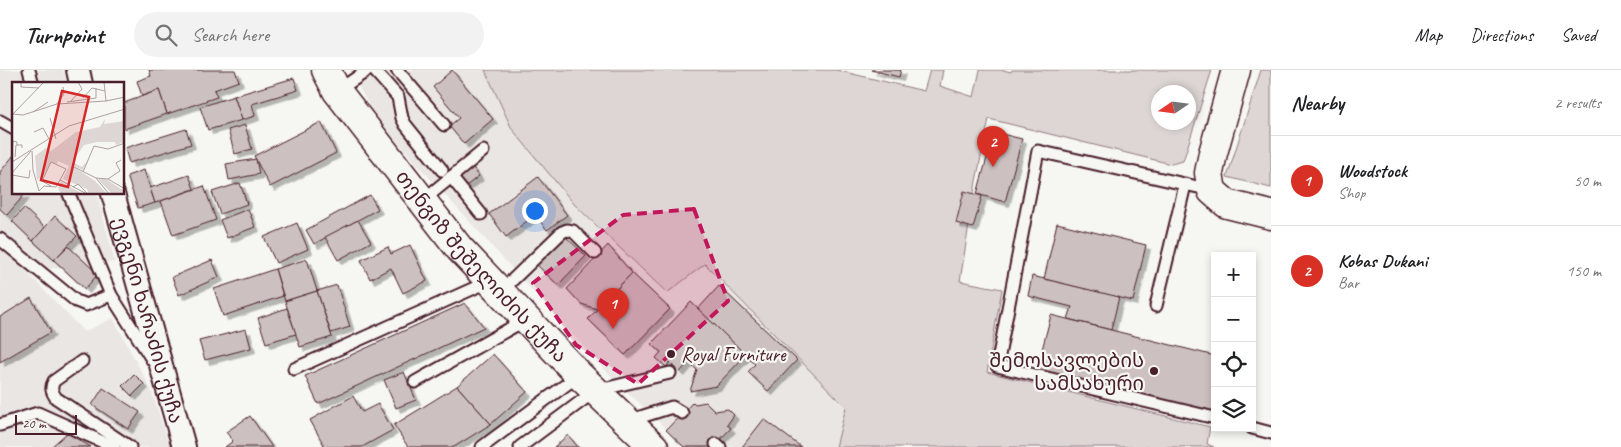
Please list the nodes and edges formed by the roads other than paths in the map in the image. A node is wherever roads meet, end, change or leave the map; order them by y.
1 (368, 70) edge
2 (374, 70) edge
3 (398, 70) edge
4 (1236, 70) edge
5 (332, 81) edge
6 (0, 121) edge
7 (444, 125) dead end
8 (12, 127) edge
9 (483, 151) dead end
10 (446, 174) junction
11 (1185, 185) junction
12 (1212, 191) junction
13 (69, 195) edge
14 (112, 195) edge
15 (422, 201) junction
16 (481, 214) dead end
17 (1271, 215) edge
18 (0, 239) edge
19 (594, 253) dead end
20 (495, 287) junction
21 (111, 295) junction
22 (1156, 306) dead end
23 (526, 320) junction
24 (82, 361) dead end
25 (294, 369) dead end
26 (670, 373) dead end
27 (166, 382) junction
28 (414, 382) dead end
29 (587, 383) junction
30 (682, 413) dead end
31 (1211, 417) edge
32 (628, 422) junction
33 (0, 425) edge
34 (1256, 429) edge
35 (1271, 432) edge
36 (114, 447) edge
37 (130, 447) edge
38 (184, 447) edge
39 (482, 447) edge
40 (520, 447) edge
41 (653, 447) edge

1 - 5 lane
2 - 10 lane
3 - 7 lane
4 - 12 main road
5 - 15 main road, თენგიზ შეშელიძის ქუჩა
6 - 8 lane
9 - 10 lane
10 - 15 lane
10 - 16 lane
11 - 12 lane
11 - 22 lane
11 - 31 lane
12 - 17 main road
13 - 21 lane
14 - 27 street, ევგენი ხარაძის ქუჩა
15 - 20 main road, თენგიზ შეშელიძის ქუჩა
18 - 21 lane
19 - 20 lane
20 - 23 main road, თენგიზ შეშელიძის ქუჩა
20 - 25 lane
21 - 27 lane
23 - 28 lane
23 - 29 main road, თენგიზ შეშელიძის ქუჩა
24 - 37 lane
26 - 29 lane
27 - 38 street, ევგენი ხარაძის ქუჩა
29 - 32 main road, თენგიზ შეშელიძის ქუჩა
29 - 39 lane
29 - 40 lane
30 - 32 lane
32 - 41 main road, თენგიზ შეშელიძის ქუჩა
33 - 36 lane
34 - 35 lane

